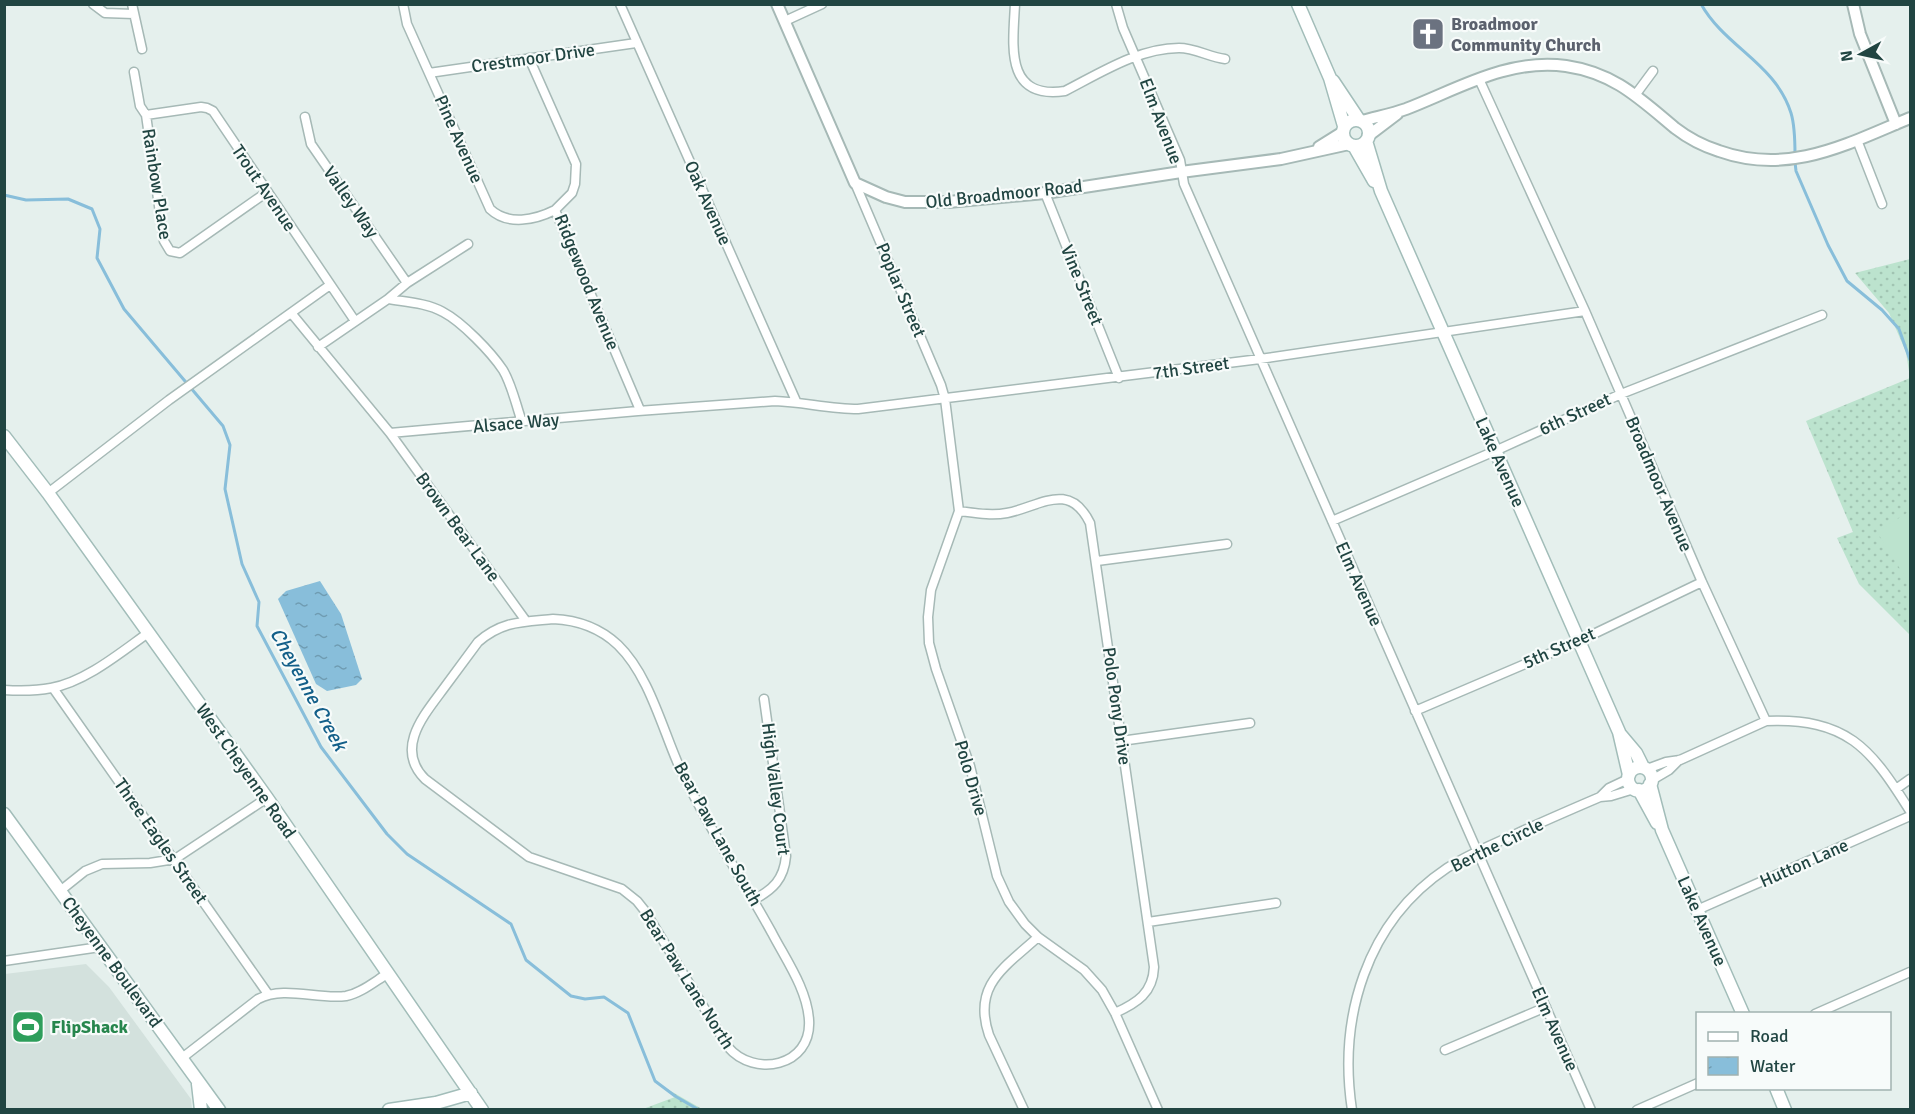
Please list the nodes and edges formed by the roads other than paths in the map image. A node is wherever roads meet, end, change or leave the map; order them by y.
1 (93, 4) edge
2 (403, 4) edge
3 (620, 4) edge
4 (777, 4) edge
5 (822, 4) edge
6 (1015, 4) edge
7 (1116, 4) edge
8 (1298, 4) edge
9 (1853, 4) edge
10 (133, 9) edge
11 (785, 21) junction
12 (636, 43) junction
13 (142, 50) dead end
14 (1136, 57) junction
15 (529, 58) junction
16 (1225, 59) dead end
17 (1653, 71) dead end
18 (134, 72) dead end
19 (429, 73) junction
20 (1330, 78) junction
21 (1479, 79) junction
22 (1636, 94) junction
23 (1403, 110) junction
24 (146, 115) junction
25 (305, 117) dead end
26 (1911, 118) edge
27 (1360, 120) junction
28 (1896, 124) junction
29 (1343, 129) junction
30 (1857, 140) junction
31 (1359, 142) junction
32 (1313, 151) junction
33 (1181, 172) junction
34 (855, 183) junction
35 (267, 192) junction
36 (1045, 192) junction
37 (1882, 204) dead end
38 (555, 210) junction
39 (468, 244) dead end
40 (407, 283) junction
41 (330, 285) junction
42 (388, 299) junction
43 (1585, 311) junction
44 (292, 314) junction
45 (1822, 315) dead end
46 (356, 321) junction
47 (1443, 333) junction
48 (318, 347) junction
49 (1260, 359) junction
50 (1119, 378) junction
51 (1620, 394) junction
52 (945, 399) junction
53 (796, 401) junction
54 (640, 410) junction
55 (522, 422) junction
56 (390, 434) junction
57 (4, 436) edge
58 (1495, 451) junction
59 (48, 493) junction
60 (959, 511) junction
61 (1332, 522) junction
62 (1227, 544) dead end
63 (1097, 561) junction
64 (1702, 582) junction
65 (526, 621) junction
66 (148, 633) junction
67 (1579, 640) junction
68 (53, 688) junction
69 (4, 690) edge
70 (764, 699) dead end
71 (1415, 711) junction
72 (1766, 722) junction
73 (1250, 723) dead end
74 (1121, 741) junction
75 (1640, 779) junction
76 (1911, 779) edge
77 (1896, 789) junction
78 (267, 798) junction
79 (1911, 811) edge
80 (4, 814) edge
81 (1911, 816) edge
82 (1478, 851) junction
83 (175, 859) junction
84 (60, 891) junction
85 (753, 900) junction
86 (1276, 903) dead end
87 (1697, 910) junction
88 (1148, 922) junction
89 (1038, 937) junction
90 (100, 947) junction
91 (4, 961) edge
92 (1911, 972) edge
93 (387, 974) junction
94 (268, 994) junction
95 (1546, 1007) junction
96 (1742, 1012) edge
97 (1820, 1012) edge
98 (1115, 1013) junction
99 (1446, 1050) dead end
100 (799, 1052) joint
101 (182, 1058) junction
102 (197, 1080) junction
103 (1696, 1084) edge
104 (1776, 1090) edge
105 (471, 1093) junction
106 (201, 1110) edge
107 (219, 1110) edge
108 (389, 1110) edge
109 (482, 1110) edge
110 (1024, 1110) edge
111 (1158, 1110) edge
112 (1352, 1110) edge
113 (1591, 1110) edge
114 (1637, 1110) edge
115 (1785, 1110) edge

1 - 10 street
2 - 19 street, Pine Avenue
3 - 12 street, Oak Avenue
4 - 11 street
5 - 11 street
6 - 14 street
7 - 14 street, Elm Avenue
8 - 20 main road
9 - 28 street
10 - 13 street
11 - 34 street
12 - 15 street, Crestmoor Drive
12 - 53 street, Oak Avenue
14 - 16 street
14 - 33 street, Elm Avenue
15 - 19 street, Crestmoor Drive
15 - 38 street, Ridgewood Avenue
17 - 22 street
18 - 24 street, Rainbow Place
19 - 38 street, Pine Avenue
20 - 27 main road
20 - 29 main road
21 - 22 street, Old Broadmoor Road
21 - 23 street, Old Broadmoor Road
21 - 43 street, Broadmoor Avenue
22 - 30 street, Old Broadmoor Road
23 - 27 street, Old Broadmoor Road
23 - 31 street, Old Broadmoor Road
24 - 35 street, Trout Avenue
24 - 35 street, Rainbow Place
25 - 40 street, Valley Way
26 - 28 street, Old Broadmoor Road
27 - 29 main road
27 - 31 main road
28 - 30 street, Old Broadmoor Road
29 - 31 main road
29 - 32 street, Old Broadmoor Road
30 - 37 street
31 - 32 street, Old Broadmoor Road
31 - 47 main road, Lake Avenue
32 - 33 street, Old Broadmoor Road
33 - 36 street, Old Broadmoor Road
33 - 49 street, Elm Avenue
34 - 36 street, Old Broadmoor Road
34 - 52 street, Poplar Street
35 - 41 street, Trout Avenue
36 - 50 street, Vine Street
38 - 54 street, Ridgewood Avenue
39 - 40 street
40 - 42 street
41 - 44 street
41 - 46 street, Trout Avenue
42 - 46 street
42 - 55 street
43 - 47 street, 7th Street
43 - 51 street, Broadmoor Avenue
44 - 48 street
44 - 59 street
45 - 51 street, 6th Street
46 - 48 street
47 - 49 street, 7th Street
47 - 58 main road, Lake Avenue
48 - 56 street
49 - 50 street, 7th Street
49 - 61 street, Elm Avenue
50 - 52 street, 7th Street
51 - 58 street, 6th Street
51 - 64 street, Broadmoor Avenue
52 - 53 street, 7th Street
52 - 60 street, Polo Drive
53 - 54 street, Alsace Way
54 - 55 street, Alsace Way
55 - 56 street, Alsace Way
56 - 65 street, Brown Bear Lane
57 - 59 main road, West Cheyenne Road
58 - 61 street, 6th Street
58 - 67 main road, Lake Avenue
59 - 66 main road, West Cheyenne Road
60 - 63 street, Polo Pony Drive
60 - 89 street, Polo Drive
61 - 71 street, Elm Avenue
62 - 63 street
63 - 74 street, Polo Pony Drive
64 - 67 street, 5th Street
64 - 72 street, Broadmoor Avenue
65 - 85 street, Bear Paw Lane South
65 - 100 street, Bear Paw Lane North
66 - 68 street
66 - 78 main road, West Cheyenne Road
67 - 71 street, 5th Street
67 - 75 main road, Lake Avenue
68 - 69 street
68 - 83 street, Three Eagles Street
70 - 85 street, High Valley Court
71 - 82 street, Elm Avenue
72 - 75 street, Berthe Circle
72 - 77 street
73 - 74 street
74 - 88 street, Polo Pony Drive
75 - 82 street, Berthe Circle
75 - 87 main road, Lake Avenue
76 - 77 street
77 - 79 street
78 - 83 street
78 - 93 main road, West Cheyenne Road
80 - 84 main road, Cheyenne Boulevard
81 - 87 street, Hutton Lane
82 - 95 street, Elm Avenue
82 - 112 street, Berthe Circle
83 - 84 street
83 - 94 street, Three Eagles Street
84 - 90 main road, Cheyenne Boulevard
85 - 100 street, Bear Paw Lane South
86 - 88 street
87 - 96 main road, Lake Avenue
88 - 98 street, Polo Pony Drive
89 - 98 street, Polo Drive
89 - 110 street
90 - 91 street
90 - 101 main road, Cheyenne Boulevard
92 - 97 street
93 - 94 street
93 - 105 main road, West Cheyenne Road
94 - 101 street
95 - 99 street
95 - 113 street, Elm Avenue
98 - 111 street, Polo Drive
101 - 102 main road, Cheyenne Boulevard
102 - 106 main road
102 - 107 main road, Cheyenne Boulevard
103 - 114 street
104 - 115 main road
105 - 108 main road
105 - 109 main road, West Cheyenne Road

